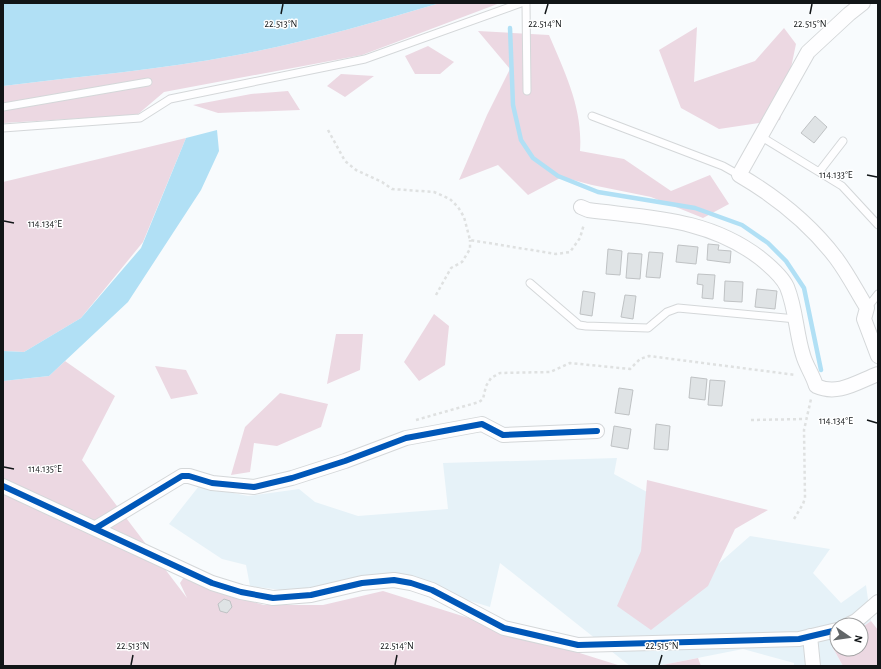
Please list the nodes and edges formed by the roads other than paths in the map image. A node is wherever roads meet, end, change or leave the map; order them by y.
1 (521, 3) edge
2 (526, 3) edge
3 (863, 3) edge
4 (148, 82) dead end
5 (528, 91) dead end
6 (3, 107) edge
7 (592, 116) dead end
8 (3, 128) edge
9 (760, 136) junction
10 (843, 142) dead end
11 (819, 172) junction
12 (739, 175) junction
13 (584, 208) road end
14 (878, 225) edge
15 (530, 283) dead end
16 (878, 294) edge
17 (867, 308) junction
18 (796, 319) junction
19 (878, 356) edge
20 (878, 374) edge
21 (597, 431) dead end
22 (3, 486) edge
23 (96, 528) junction
24 (878, 602) edge
25 (861, 617) edge
26 (829, 632) edge
27 (810, 636) junction
28 (813, 666) edge

1 - 8 lane
2 - 5 lane
3 - 9 street
4 - 6 lane
7 - 12 lane
9 - 11 lane
9 - 12 street
10 - 11 lane
11 - 14 lane
12 - 17 street
13 - 18 street
15 - 18 lane
16 - 17 lane
17 - 19 street
18 - 20 street
21 - 23 street
22 - 23 street
23 - 27 street
24 - 25 street
26 - 27 street
27 - 28 street

